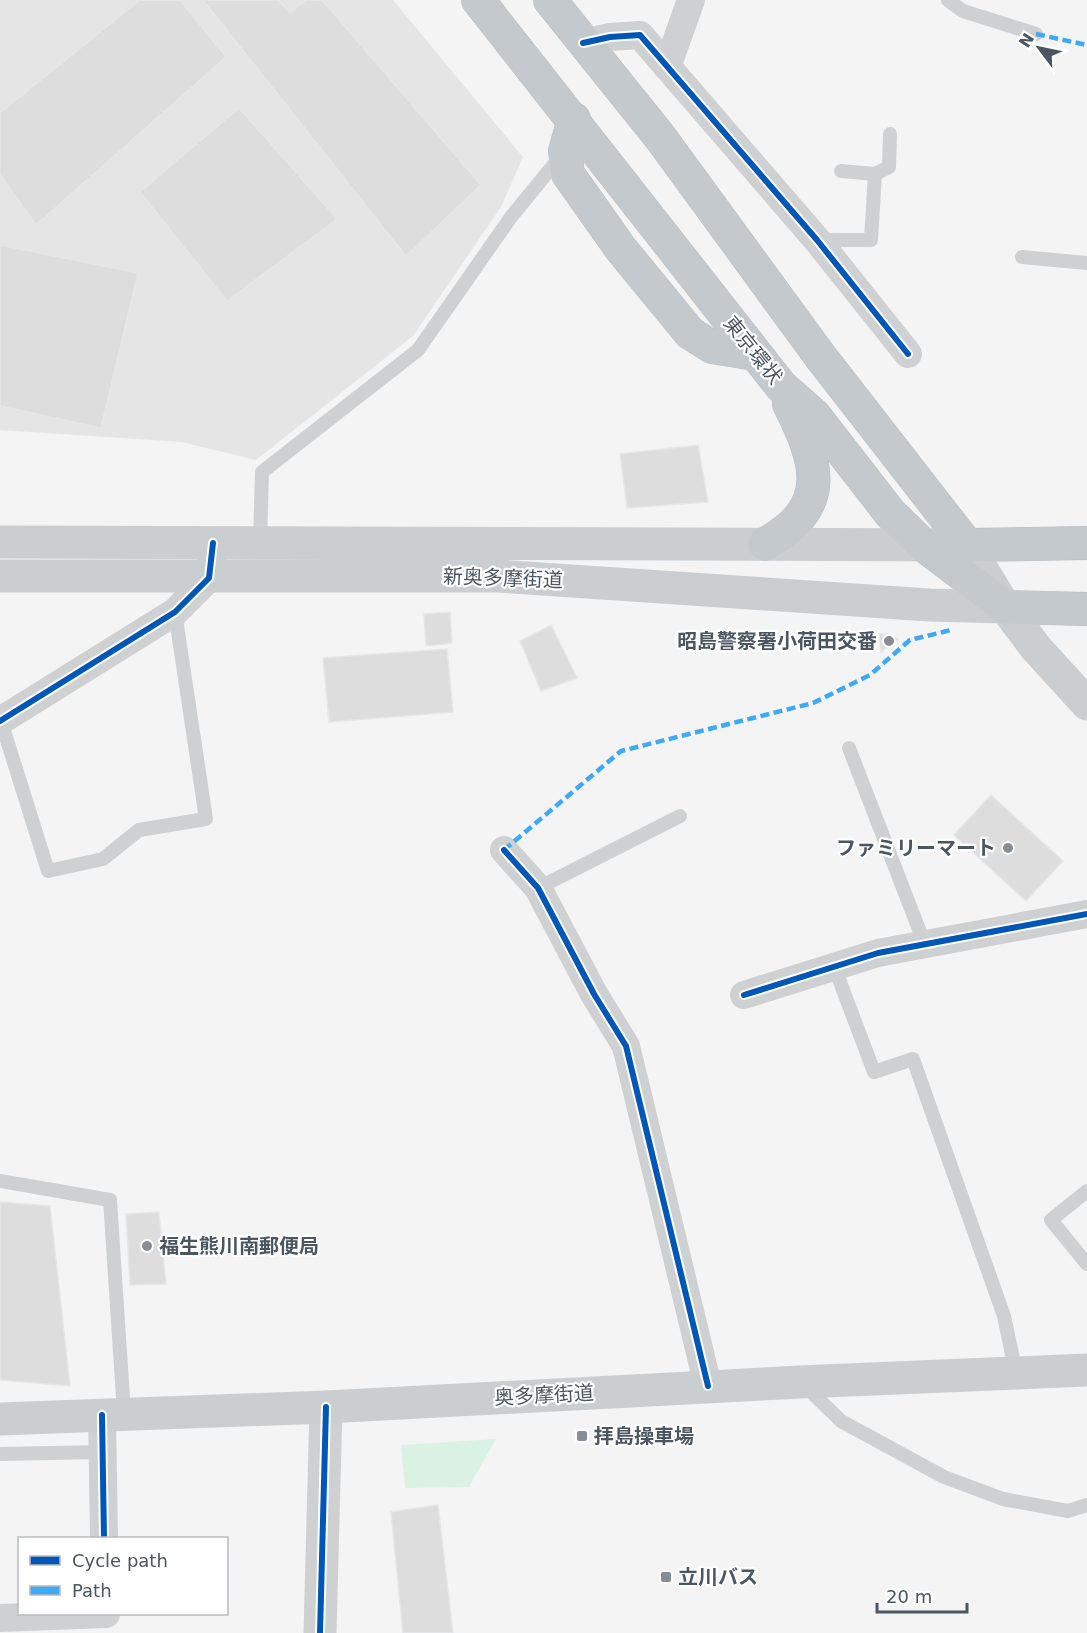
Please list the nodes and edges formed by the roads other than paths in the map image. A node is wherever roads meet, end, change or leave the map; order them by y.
1 (478, 0) edge
2 (691, 0) edge
3 (948, 0) edge
4 (558, 4) edge
5 (1036, 34) dead end
6 (583, 43) junction
7 (667, 67) junction
8 (574, 119) junction
9 (890, 134) dead end
10 (566, 151) junction
11 (841, 171) dead end
12 (875, 174) junction
13 (817, 240) junction
14 (1022, 257) dead end
15 (1087, 263) edge
16 (755, 354) junction
17 (908, 354) dead end
18 (781, 386) junction
19 (0, 542) edge
20 (213, 543) junction
21 (1087, 543) edge
22 (260, 544) junction
23 (765, 544) junction
24 (922, 544) junction
25 (967, 545) junction
26 (0, 576) edge
27 (209, 578) junction
28 (1005, 607) junction
29 (1087, 609) edge
30 (175, 612) junction
31 (1087, 704) edge
32 (0, 721) edge
33 (849, 748) dead end
34 (681, 816) dead end
35 (504, 850) dead end
36 (538, 888) junction
37 (1087, 914) edge
38 (925, 945) junction
39 (834, 966) junction
40 (744, 994) dead end
41 (0, 1181) edge
42 (1087, 1191) edge
43 (1087, 1264) edge
44 (1087, 1370) edge
45 (1017, 1375) junction
46 (800, 1382) junction
47 (708, 1386) junction
48 (326, 1407) junction
49 (113, 1414) junction
50 (0, 1419) edge
51 (102, 1452) junction
52 (0, 1454) edge
53 (1087, 1505) edge
54 (104, 1537) edge
55 (80, 1615) edge
56 (106, 1615) edge
57 (0, 1618) edge
58 (103, 1633) edge
59 (320, 1633) edge

1 - 8 highway, 東京環状
2 - 7 street
3 - 5 lane
4 - 6 highway
6 - 7 street
6 - 25 highway
7 - 13 street
8 - 10 highway
8 - 16 highway, 東京環状
9 - 12 lane
10 - 16 highway
10 - 22 lane
11 - 12 lane
12 - 13 lane
13 - 17 street
14 - 15 lane
16 - 18 highway, 東京環状
18 - 23 highway
18 - 24 highway, 東京環状
19 - 20 main road, 新奥多摩街道
20 - 22 main road, 新奥多摩街道
20 - 27 street
21 - 25 highway
22 - 23 main road, 新奥多摩街道
23 - 24 main road, 新奥多摩街道
24 - 25 main road, 新奥多摩街道
24 - 28 highway, 東京環状
25 - 28 main road
26 - 27 main road, 新奥多摩街道
27 - 28 main road, 新奥多摩街道
27 - 30 street
28 - 29 highway
28 - 31 main road
30 - 32 street
30 - 32 lane
33 - 38 lane
34 - 36 lane
35 - 36 street
36 - 47 street
37 - 38 street
38 - 39 street
39 - 40 street
39 - 45 lane
41 - 49 lane
42 - 43 lane
44 - 45 main road, 奥多摩街道
45 - 46 main road, 奥多摩街道
46 - 47 main road, 奥多摩街道
46 - 53 lane
47 - 48 main road, 奥多摩街道
48 - 49 main road, 奥多摩街道
48 - 59 street
49 - 50 main road, 奥多摩街道
49 - 51 street
51 - 52 lane
51 - 54 street
55 - 57 street
56 - 58 lane

